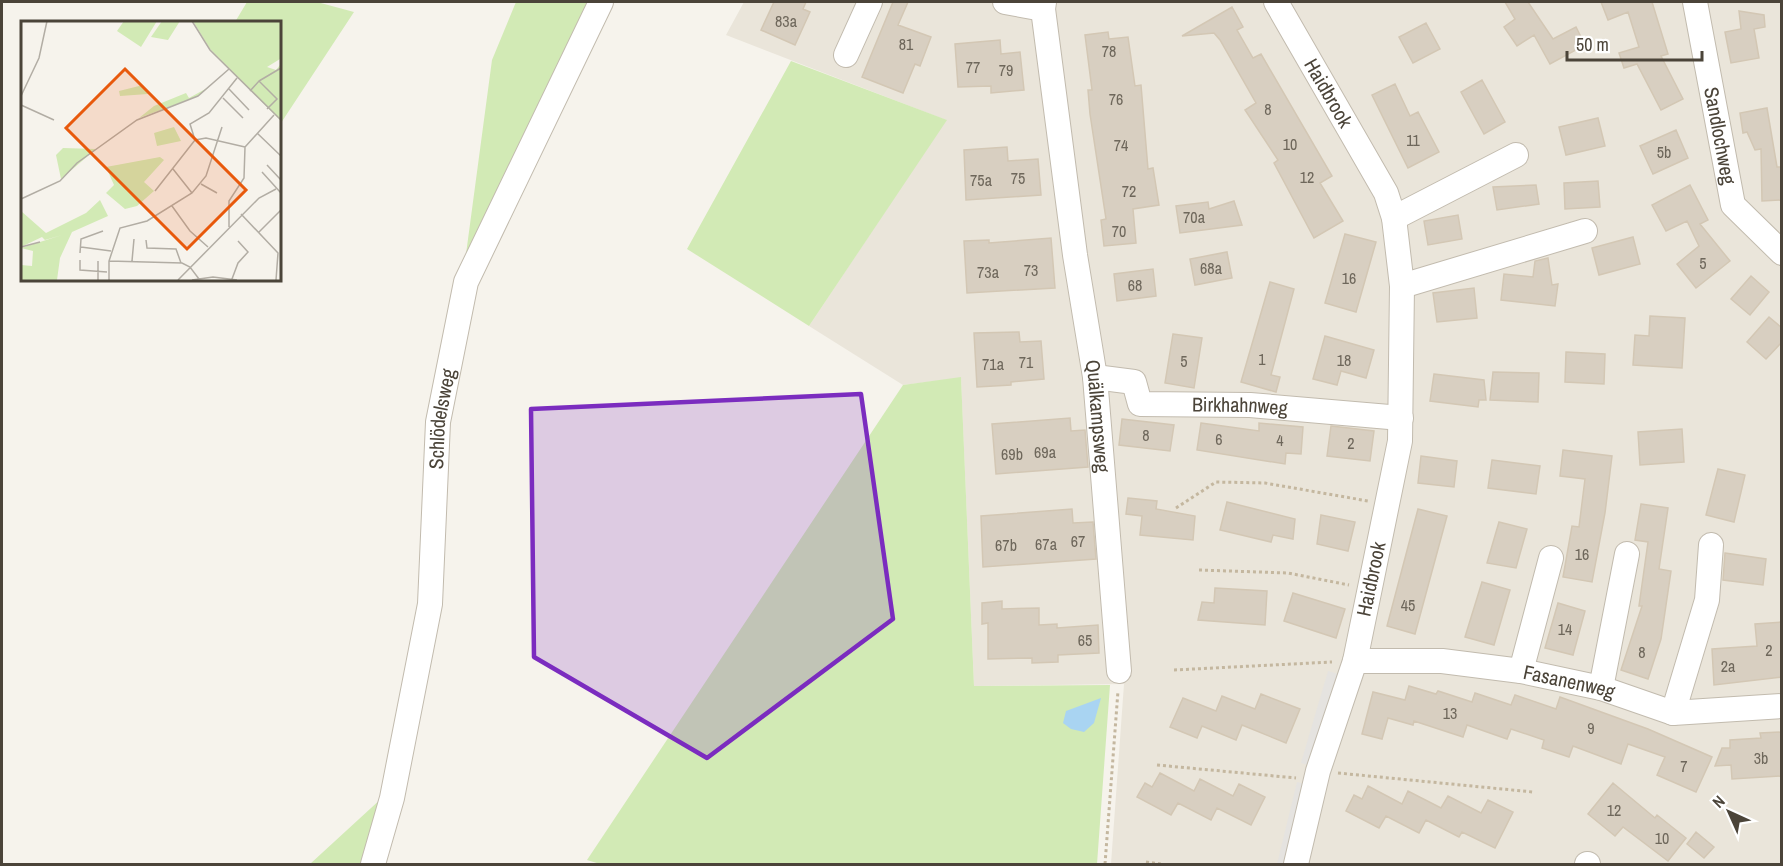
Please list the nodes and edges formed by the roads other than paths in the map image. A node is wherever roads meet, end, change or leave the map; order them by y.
1 (601, 2) edge
2 (870, 2) edge
3 (1005, 2) edge
4 (1276, 2) edge
5 (1695, 2) edge
6 (1043, 5) edge
7 (846, 55) dead end
8 (1516, 154) dead end
9 (1394, 218) junction
10 (1585, 231) dead end
11 (1782, 253) edge
12 (1401, 286) junction
13 (1095, 377) junction
14 (1401, 418) junction
15 (1711, 545) dead end
16 (1627, 554) dead end
17 (1551, 558) dead end
18 (1354, 661) junction
19 (1119, 671) road end
20 (1521, 671) junction
21 (1601, 688) junction
22 (1782, 706) edge
23 (1673, 713) junction
24 (373, 864) edge
25 (1296, 864) edge

1 - 24 street, Schlödelsweg
2 - 7 street
3 - 6 street, Quälkampsweg
4 - 9 street, Haidbrook
5 - 11 street, Sandlochweg
6 - 13 street, Quälkampsweg
8 - 9 street
9 - 12 street, Haidbrook
10 - 12 street
12 - 14 street, Haidbrook
13 - 14 street, Birkhahnweg
13 - 19 street, Quälkampsweg
14 - 18 street, Haidbrook
15 - 23 street
16 - 21 street
17 - 20 street
18 - 20 street, Fasanenweg
18 - 25 street, Haidbrook
20 - 21 street, Fasanenweg
21 - 23 street, Fasanenweg
22 - 23 street, Fasanenweg

